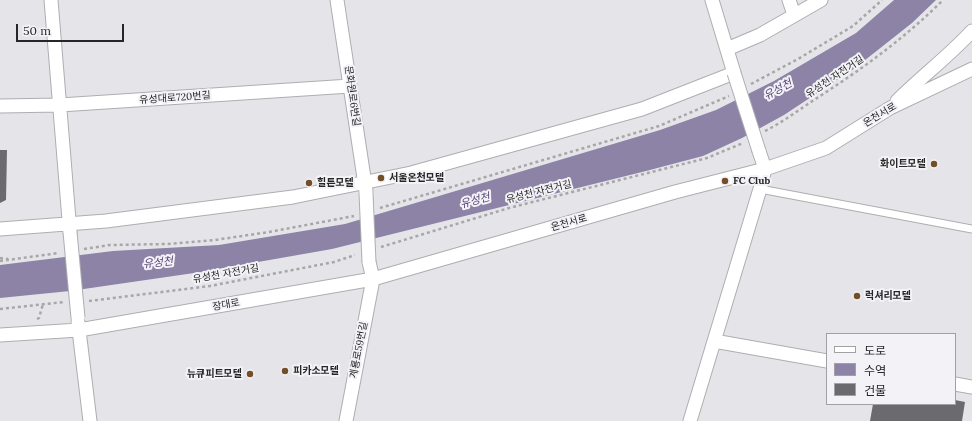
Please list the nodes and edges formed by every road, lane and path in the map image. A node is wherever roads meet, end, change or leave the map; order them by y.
1 (51, 0) edge
2 (338, 0) edge
3 (712, 0) edge
4 (789, 0) edge
5 (821, 0) edge
6 (942, 0) edge
7 (794, 16) junction
8 (972, 30) edge
9 (727, 49) junction
10 (972, 69) edge
11 (734, 73) junction
12 (350, 86) junction
13 (60, 105) junction
14 (0, 106) edge
15 (890, 108) junction
16 (761, 133) dead end
17 (744, 142) dead end
18 (766, 169) junction
19 (365, 187) junction
20 (760, 189) junction
21 (70, 228) junction
22 (972, 229) edge
23 (0, 230) edge
24 (380, 248) dead end
25 (357, 255) dead end
26 (0, 258) edge
27 (12, 259) dead end
28 (373, 279) junction
29 (85, 301) dead end
30 (71, 302) dead end
31 (0, 309) edge
32 (78, 324) junction
33 (0, 335) edge
34 (714, 341) junction
35 (826, 361) edge
36 (956, 384) edge
37 (972, 387) edge
38 (90, 421) edge
39 (346, 421) edge
40 (690, 421) edge

1 - 13 street
2 - 12 street, 문화원로6번길
3 - 9 street
4 - 7 street
5 - 7 street
6 - 16 path, 유성천 자전거길
7 - 9 street
8 - 15 street
9 - 11 street
10 - 15 street, 온천서로
11 - 18 street, bridge
11 - 19 street
12 - 13 street, 유성대로720번길
12 - 19 street, 문화원로6번길
13 - 14 street, 유성대로720번길
13 - 21 street
15 - 18 street, 온천서로
17 - 24 path, 유성천 자전거길
18 - 20 street
18 - 28 street, 온천서로
19 - 21 street
19 - 28 street, 문화원로6번길, bridge
20 - 22 lane
20 - 34 street
21 - 23 street
21 - 32 street, bridge
25 - 29 path, 유성천 자전거길
26 - 27 path
28 - 32 street, 장대로
28 - 39 street, 계룡로59번길
30 - 31 path
32 - 33 street, 장대로
32 - 38 street
34 - 35 street
34 - 40 street
36 - 37 street

